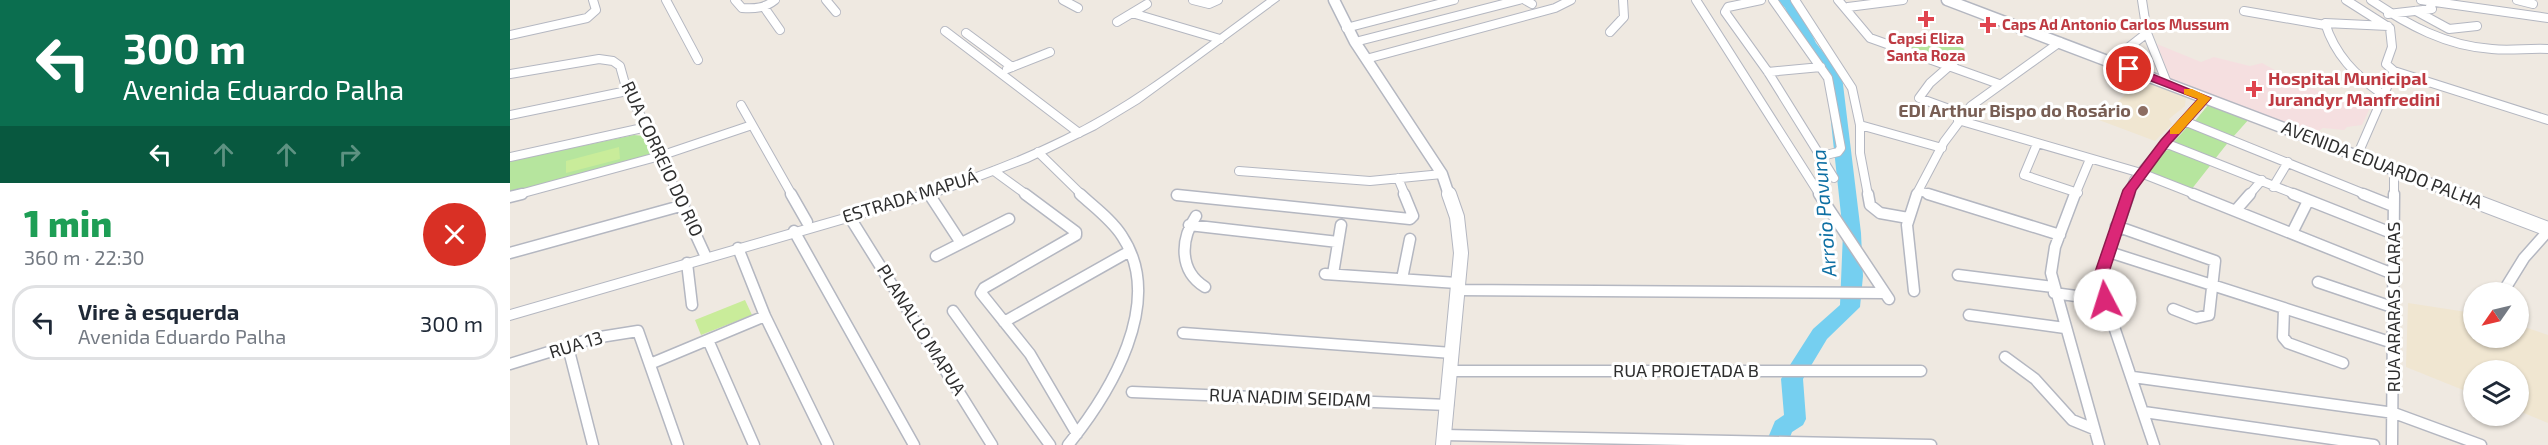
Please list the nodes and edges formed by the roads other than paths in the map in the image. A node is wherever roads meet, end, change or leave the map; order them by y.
1 (593, 0) edge
2 (666, 0) edge
3 (735, 0) edge
4 (775, 0) edge
5 (826, 0) edge
6 (1063, 0) edge
7 (1193, 0) edge
8 (1218, 0) edge
9 (1274, 0) edge
10 (1326, 0) edge
11 (1334, 0) edge
12 (1454, 0) edge
13 (1519, 0) edge
14 (1571, 0) edge
15 (1623, 0) edge
16 (1696, 0) edge
17 (1761, 0) edge
18 (1773, 0) edge
19 (1795, 0) edge
20 (1838, 0) edge
21 (1903, 0) edge
22 (1947, 0) edge
23 (2140, 0) edge
24 (2346, 0) edge
25 (2370, 0) edge
26 (2421, 0) edge
27 (2517, 0) edge
28 (2429, 2) junction
29 (2533, 2) edge
30 (1147, 4) dead end
31 (764, 7) junction
32 (1848, 7) junction
33 (1078, 8) dead end
34 (2244, 11) dead end
35 (2416, 11) junction
36 (836, 12) dead end
37 (1132, 13) junction
38 (2390, 14) junction
39 (2533, 15) junction
40 (2371, 16) junction
41 (2548, 18) edge
42 (1117, 22) dead end
43 (1345, 24) junction
44 (2325, 25) junction
45 (2388, 26) junction
46 (2476, 26) dead end
47 (780, 30) dead end
48 (945, 31) dead end
49 (1610, 32) dead end
50 (966, 33) dead end
51 (2147, 33) junction
52 (510, 35) edge
53 (1220, 39) junction
54 (1355, 42) junction
55 (2060, 42) junction
56 (2548, 49) edge
57 (1050, 52) dead end
58 (1962, 55) dead end
59 (1366, 59) junction
60 (698, 60) dead end
61 (2110, 62) junction
62 (1012, 67) junction
63 (1821, 67) junction
64 (1955, 67) junction
65 (2394, 71) junction
66 (999, 72) junction
67 (1768, 72) junction
68 (510, 74) edge
69 (2167, 83) junction
70 (1999, 84) junction
71 (627, 91) junction
72 (2382, 94) junction
73 (2205, 98) junction
74 (741, 105) dead end
75 (510, 115) edge
76 (1960, 117) junction
77 (2548, 120) edge
78 (2184, 121) junction
79 (752, 125) junction
80 (1860, 125) junction
81 (647, 127) junction
82 (1079, 133) junction
83 (2165, 142) junction
84 (2037, 144) junction
85 (1942, 148) junction
86 (1038, 152) junction
87 (660, 156) junction
88 (1822, 156) junction
89 (2357, 156) junction
90 (510, 157) edge
91 (2090, 159) junction
92 (2288, 162) junction
93 (2394, 169) junction
94 (994, 171) junction
95 (1239, 171) dead end
96 (2141, 173) junction
97 (1442, 174) junction
98 (1398, 178) junction
99 (1834, 178) dead end
100 (2262, 180) junction
101 (2273, 187) junction
102 (1919, 191) junction
103 (2078, 193) junction
104 (929, 194) junction
105 (1178, 195) dead end
106 (510, 197) edge
107 (2308, 201) junction
108 (684, 205) junction
109 (2393, 206) junction
110 (2236, 210) junction
111 (849, 216) junction
112 (1196, 216) dead end
113 (1908, 218) junction
114 (1009, 219) dead end
115 (807, 222) dead end
116 (1189, 225) junction
117 (1341, 225) dead end
118 (2116, 226) junction
119 (2548, 230) edge
120 (794, 231) junction
121 (2292, 233) junction
122 (2394, 234) junction
123 (2060, 235) junction
124 (1410, 239) dead end
125 (1338, 242) junction
126 (961, 243) junction
127 (738, 248) junction
128 (1130, 251) junction
129 (2109, 252) junction
130 (510, 254) edge
131 (936, 256) dead end
132 (706, 257) junction
133 (687, 263) junction
134 (2393, 274) junction
135 (1958, 275) dead end
136 (1402, 279) junction
137 (2318, 282) dead end
138 (2509, 282) edge
139 (2213, 285) junction
140 (1457, 286) junction
141 (1205, 287) dead end
142 (2054, 290) junction
143 (1914, 291) dead end
144 (2105, 300) junction
145 (692, 305) dead end
146 (2392, 307) junction
147 (2173, 309) dead end
148 (2284, 309) junction
149 (953, 311) dead end
150 (510, 315) edge
151 (1969, 315) dead end
152 (765, 316) junction
153 (1004, 322) junction
154 (2065, 328) junction
155 (1183, 333) dead end
156 (708, 340) junction
157 (2393, 343) junction
158 (568, 347) junction
159 (1452, 353) junction
160 (2005, 357) dead end
161 (2343, 363) dead end
162 (510, 364) edge
163 (650, 364) junction
164 (1450, 371) junction
165 (1921, 371) dead end
166 (2133, 378) junction
167 (1132, 392) dead end
168 (1448, 405) junction
169 (2144, 412) junction
170 (2394, 413) junction
171 (2094, 429) junction
172 (1077, 434) junction
173 (1443, 440) edge
174 (1931, 444) edge
175 (592, 445) edge
176 (678, 445) edge
177 (754, 445) edge
178 (828, 445) edge
179 (914, 445) edge
180 (992, 445) edge
181 (1050, 445) edge
182 (1068, 445) edge
183 (2099, 445) edge
184 (2154, 445) edge
185 (2374, 445) edge
186 (2392, 445) edge
187 (2481, 445) edge

1 - 52 street
2 - 60 street
3 - 31 street
4 - 31 street
5 - 36 street
6 - 33 street
7 - 8 street
9 - 53 main road, ESTRADA MAPUÁ
10 - 43 street
11 - 43 street
12 - 43 street
13 - 54 street
14 - 59 street
15 - 49 street
16 - 140 street
17 - 67 street
18 - 63 street
19 - 80 street
20 - 32 street
21 - 32 street
22 - 55 street, AVENIDA EDUARDO PALHA
23 - 51 street
24 - 40 street
25 - 38 street
26 - 28 street
27 - 29 street
28 - 35 street
28 - 39 street
29 - 39 street
30 - 37 street
31 - 47 street
32 - 64 street
34 - 44 street
35 - 38 street
35 - 46 street
37 - 42 street
37 - 53 street
38 - 40 street
38 - 56 street
39 - 41 street
40 - 45 street
43 - 54 street
44 - 45 street
44 - 72 street
45 - 65 street
48 - 66 street
50 - 62 street
51 - 61 street
51 - 69 street
53 - 82 main road, ESTRADA MAPUÁ
54 - 59 street
55 - 61 street, AVENIDA EDUARDO PALHA
55 - 70 street
57 - 62 street
58 - 64 street
59 - 97 street
61 - 69 street, AVENIDA EDUARDO PALHA
62 - 66 street
63 - 67 street
63 - 88 street
64 - 70 street
64 - 76 street
65 - 72 street
65 - 77 street
66 - 82 street
67 - 88 street
68 - 71 street, RUA CORREIO DO RIO
69 - 73 street, AVENIDA EDUARDO PALHA
70 - 76 street
71 - 75 street
71 - 81 street, RUA CORREIO DO RIO
72 - 89 street
73 - 78 street
73 - 89 street, AVENIDA EDUARDO PALHA
74 - 79 street
76 - 84 street
76 - 85 street
78 - 83 street
78 - 92 street
79 - 87 street
79 - 115 street
80 - 85 street
80 - 113 street
81 - 87 street, RUA CORREIO DO RIO
81 - 90 street
82 - 86 main road, ESTRADA MAPUÁ
83 - 96 street
83 - 100 street
84 - 91 street
84 - 103 street
85 - 102 street
86 - 94 main road, ESTRADA MAPUÁ
86 - 128 street
87 - 106 street
87 - 108 street, RUA CORREIO DO RIO
88 - 99 street
89 - 93 street, AVENIDA EDUARDO PALHA
91 - 96 street
91 - 103 street
92 - 101 street
92 - 109 street
93 - 109 street, RUA ARARAS CLARAS
93 - 119 street, AVENIDA EDUARDO PALHA
94 - 104 main road, ESTRADA MAPUÁ
94 - 153 street
95 - 98 street
96 - 110 street
96 - 118 street
97 - 98 street
97 - 140 street
98 - 105 street
100 - 101 street
100 - 110 street
101 - 107 street
102 - 113 street
102 - 123 street
103 - 123 street
104 - 111 main road, ESTRADA MAPUÁ
104 - 126 street
107 - 121 street
107 - 122 street
108 - 130 street
108 - 132 street, RUA CORREIO DO RIO
109 - 122 street, RUA ARARAS CLARAS
110 - 121 street
111 - 120 main road, ESTRADA MAPUÁ
111 - 180 street, PLANALLO MAPUA
112 - 116 street
113 - 143 street
114 - 126 street
116 - 125 street
116 - 141 street
117 - 125 street
118 - 129 street
118 - 139 street
119 - 138 street
120 - 127 main road, ESTRADA MAPUÁ
120 - 179 street
121 - 134 street
122 - 134 street, RUA ARARAS CLARAS
123 - 142 street
124 - 136 street
125 - 136 street
126 - 131 street
127 - 132 main road, ESTRADA MAPUÁ
127 - 152 street
128 - 153 street
128 - 172 street
129 - 139 street
129 - 144 street
132 - 133 main road, ESTRADA MAPUÁ
133 - 145 street
133 - 150 main road, ESTRADA MAPUÁ
134 - 146 street, RUA ARARAS CLARAS
135 - 142 street
136 - 140 street
137 - 146 street
139 - 147 street
139 - 148 street
140 - 159 street
142 - 144 street
142 - 154 street
144 - 166 street
146 - 157 street, RUA ARARAS CLARAS
148 - 157 street
148 - 161 street
149 - 181 street
151 - 154 street
152 - 156 street
152 - 178 street
153 - 172 street
154 - 171 street
155 - 159 street
156 - 163 street
156 - 177 street
157 - 170 street, RUA ARARAS CLARAS
158 - 162 street, RUA 13
158 - 163 street, RUA 13
158 - 175 street
159 - 164 street
160 - 171 street
163 - 176 street
164 - 165 street, RUA PROJETADA B
164 - 168 street
166 - 169 street
166 - 170 street
167 - 168 street, RUA NADIM SEIDAM
168 - 173 street
169 - 184 street
169 - 185 street
170 - 186 street, RUA ARARAS CLARAS
170 - 187 street
171 - 183 street
172 - 182 street
173 - 174 street

